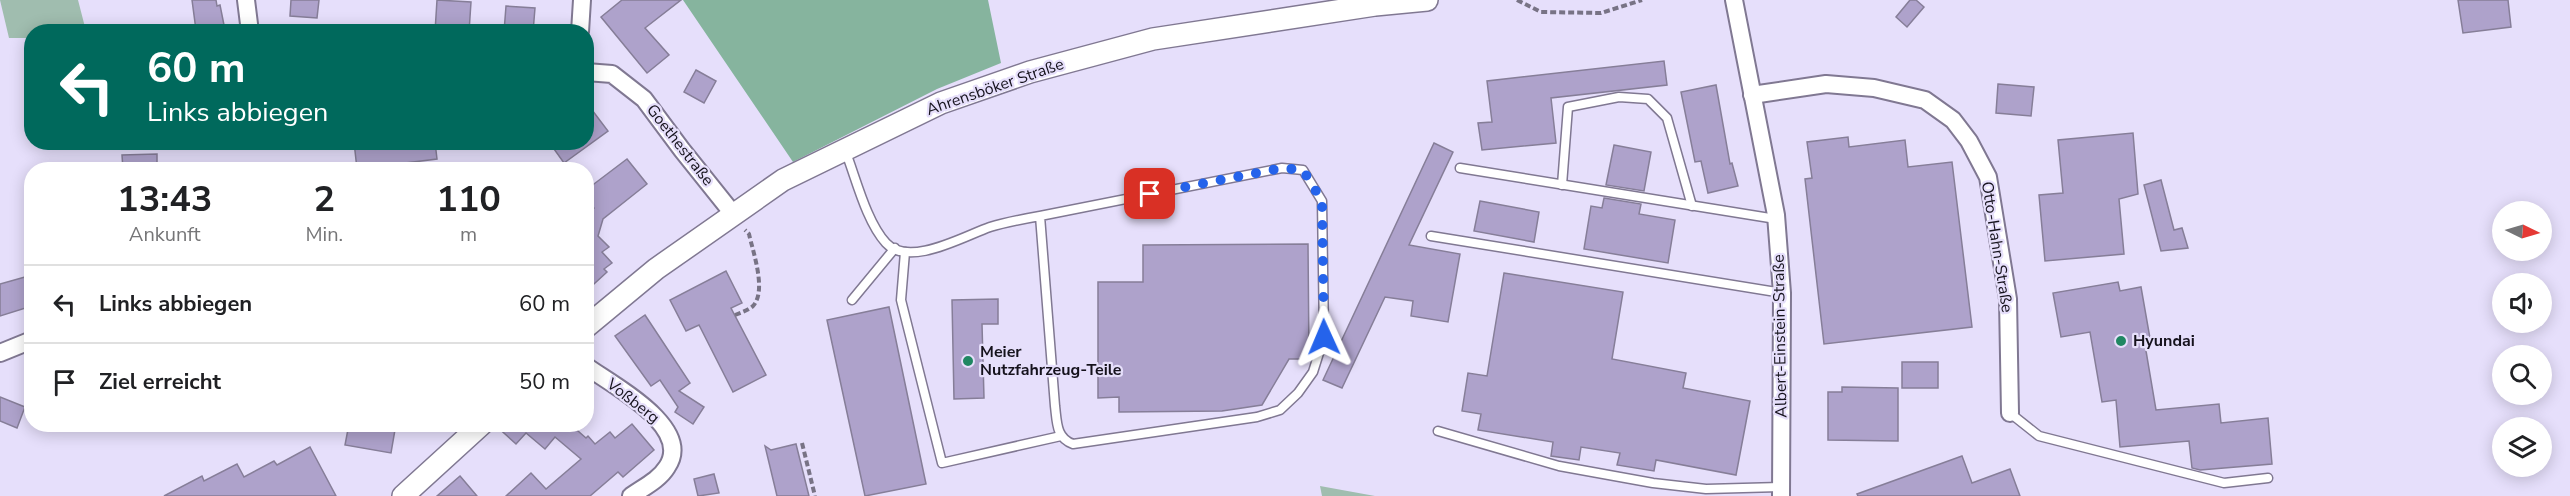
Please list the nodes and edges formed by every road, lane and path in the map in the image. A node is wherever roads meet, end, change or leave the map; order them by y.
1 (246, 0) edge
2 (582, 0) edge
3 (1427, 0) edge
4 (1517, 0) edge
5 (1642, 0) edge
6 (1734, 0) edge
7 (249, 24) edge
8 (580, 24) edge
9 (594, 73) edge
10 (1752, 95) junction
11 (845, 150) junction
12 (1460, 168) dead end
13 (1562, 185) junction
14 (1692, 206) junction
15 (735, 214) junction
16 (1040, 216) junction
17 (1776, 219) junction
18 (1431, 236) dead end
19 (895, 248) junction
20 (904, 252) junction
21 (1782, 293) junction
22 (852, 300) dead end
23 (735, 315) dead end
24 (594, 320) edge
25 (24, 343) edge
26 (0, 353) edge
27 (594, 372) edge
28 (2010, 413) joint
29 (1438, 431) dead end
30 (473, 432) edge
31 (1061, 436) junction
32 (802, 443) dead end
33 (2268, 478) dead end
34 (1781, 492) edge
35 (403, 496) edge
36 (632, 496) edge
37 (815, 496) edge

1 - 7 street
2 - 8 street
3 - 11 street, Ahrensböker Straße
4 - 5 path
6 - 10 street, Albert-Einstein-Straße
9 - 15 street, Goethestraße
10 - 17 street, Albert-Einstein-Straße
10 - 28 street, Otto-Hahn-Straße
11 - 15 street, Ahrensböker Straße
11 - 19 lane
12 - 13 lane
13 - 14 lane
13 - 14 lane
14 - 17 lane
15 - 23 path
15 - 24 street, Ahrensböker Straße
16 - 20 lane
16 - 31 lane
16 - 31 lane
17 - 21 street, Albert-Einstein-Straße
18 - 21 lane
19 - 20 lane
19 - 22 lane
20 - 31 lane
21 - 34 street, Albert-Einstein-Straße
25 - 26 street
27 - 36 street, Voßberg
28 - 33 lane
29 - 34 lane
30 - 35 street
32 - 37 path

